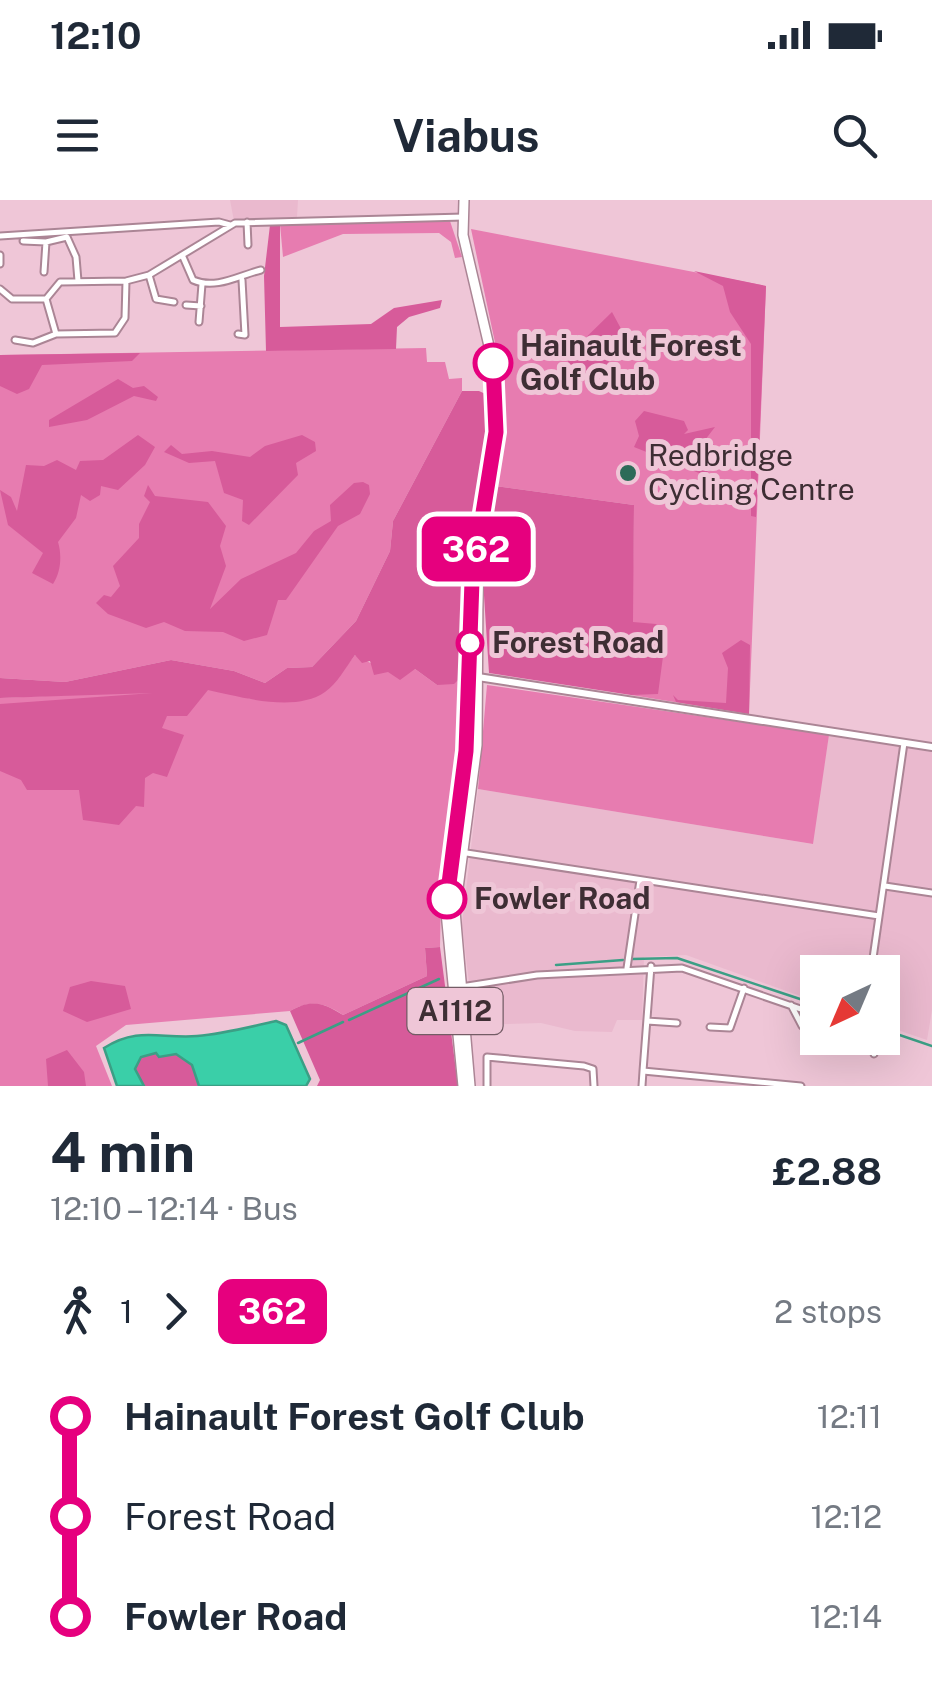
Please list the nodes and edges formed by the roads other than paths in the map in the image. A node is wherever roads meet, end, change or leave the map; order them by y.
1 (464, 200) edge
2 (464, 219) junction
3 (247, 222) junction
4 (230, 225) junction
5 (0, 236) edge
6 (23, 241) dead end
7 (46, 242) junction
8 (248, 245) dead end
9 (0, 255) edge
10 (184, 257) junction
11 (0, 264) edge
12 (261, 270) dead end
13 (44, 272) dead end
14 (149, 275) junction
15 (242, 280) junction
16 (126, 281) junction
17 (78, 282) junction
18 (202, 284) junction
19 (0, 289) edge
20 (46, 300) junction
21 (174, 302) dead end
22 (186, 304) dead end
23 (200, 306) junction
24 (199, 322) dead end
25 (56, 334) junction
26 (238, 334) dead end
27 (14, 340) dead end
28 (491, 470) junction
29 (478, 677) junction
30 (904, 742) junction
31 (932, 748) edge
32 (457, 852) junction
33 (640, 880) junction
34 (885, 886) junction
35 (932, 894) edge
36 (879, 916) junction
37 (873, 955) edge
38 (651, 966) junction
39 (628, 968) junction
40 (461, 988) junction
41 (744, 988) junction
42 (791, 1004) junction
43 (800, 1007) edge
44 (646, 1020) junction
45 (800, 1022) edge
46 (678, 1023) dead end
47 (710, 1027) dead end
48 (643, 1071) junction
49 (705, 1076) junction
50 (716, 1077) junction
51 (784, 1085) edge
52 (462, 1086) edge
53 (470, 1086) edge
54 (487, 1086) edge
55 (594, 1086) edge
56 (642, 1086) edge
57 (704, 1086) edge
58 (716, 1086) edge
59 (801, 1086) edge

1 - 2 main road, A1112
2 - 3 street
2 - 28 main road, A1112
3 - 4 street
3 - 8 street
4 - 5 street
4 - 10 street
6 - 7 street
7 - 13 street
7 - 17 street
9 - 11 street
10 - 14 street
10 - 18 street
12 - 15 street
14 - 16 street
14 - 21 street
15 - 18 street
15 - 26 street
16 - 17 street
16 - 25 street
17 - 20 street
18 - 23 street
19 - 20 street
20 - 25 street
22 - 23 street
23 - 24 street
25 - 27 street
28 - 29 main road, A1112
28 - 32 main road, A1112
29 - 30 street
29 - 32 main road, A1112
30 - 31 street
30 - 34 street
32 - 33 street
32 - 40 main road, A1112
32 - 52 main road, A1112
33 - 36 street
33 - 39 street
34 - 35 street
34 - 36 street
36 - 37 street
38 - 39 street
38 - 41 street
38 - 44 street
39 - 40 street
40 - 53 main road, A1112
41 - 42 street
41 - 47 street
42 - 43 street
42 - 45 street
44 - 46 street
44 - 48 street
48 - 49 street
48 - 56 street
49 - 50 street
49 - 57 street
50 - 51 street
50 - 58 street
51 - 59 street
54 - 55 street

